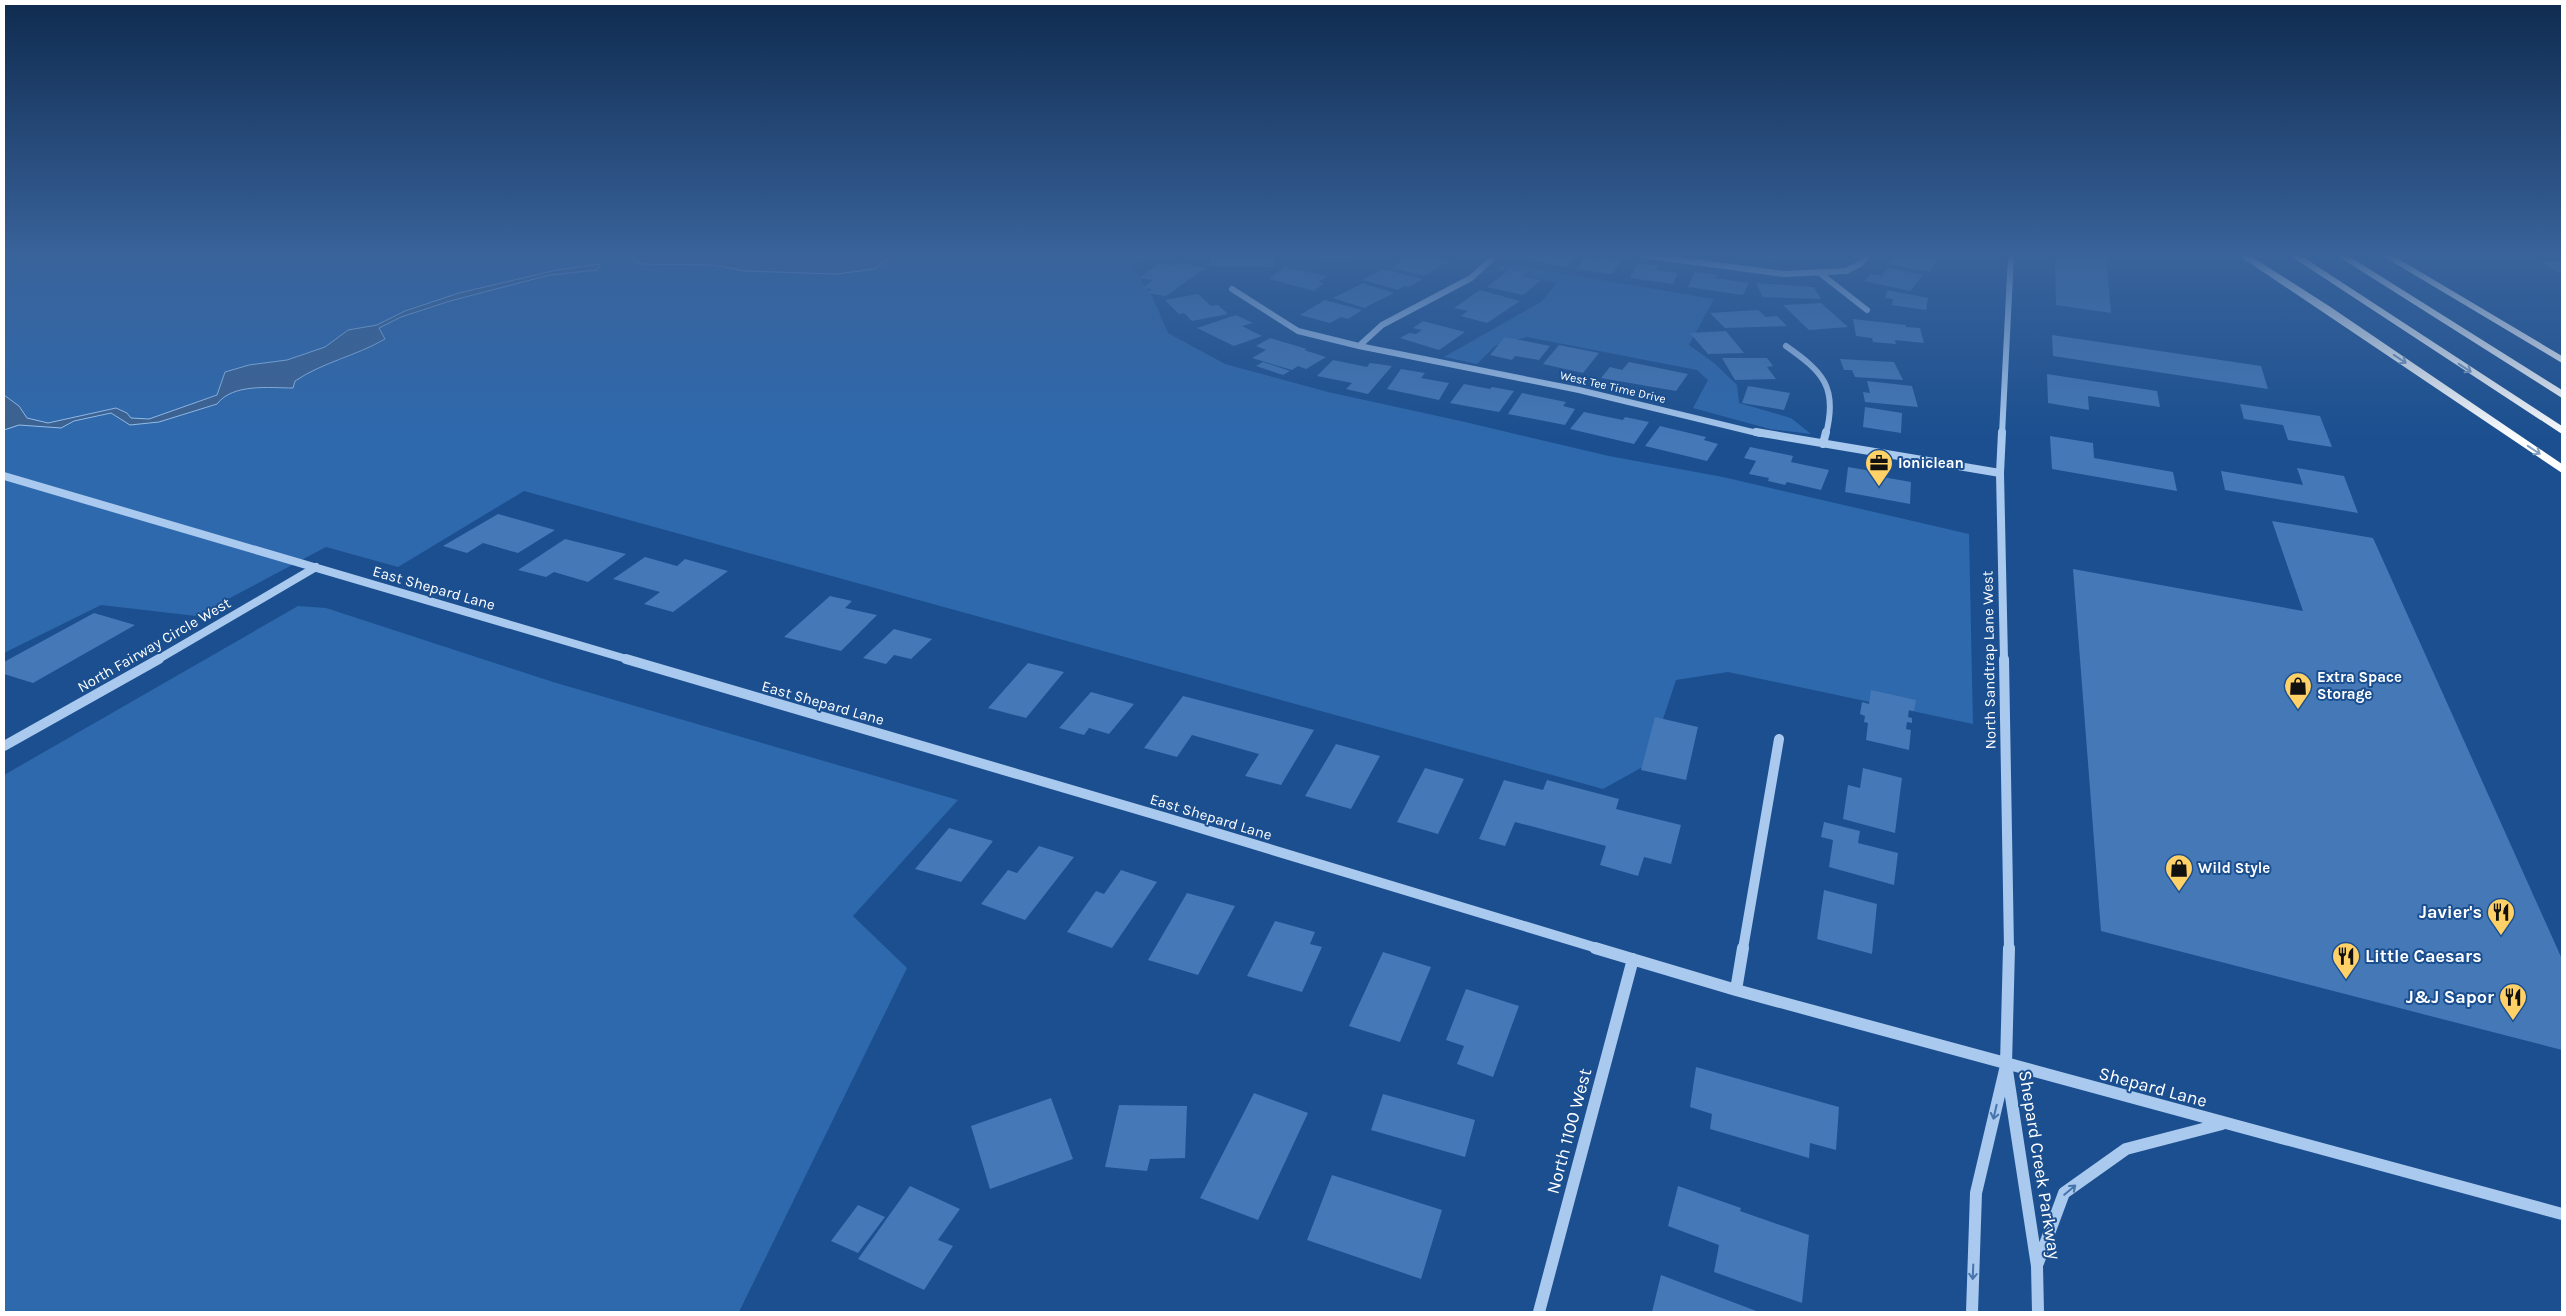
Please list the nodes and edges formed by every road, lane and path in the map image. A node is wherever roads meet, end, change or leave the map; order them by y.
1 (1275, 316) edge
2 (1400, 316) edge
3 (2007, 316) edge
4 (2337, 316) edge
5 (2386, 316) edge
6 (2437, 316) edge
7 (2489, 316) edge
8 (1359, 346) junction
9 (1786, 346) dead end
10 (2562, 360) edge
11 (2562, 395) edge
12 (2562, 431) edge
13 (1823, 444) junction
14 (2562, 469) edge
15 (2000, 473) junction
16 (4, 476) edge
17 (316, 567) junction
18 (1779, 740) dead end
19 (4, 746) edge
20 (1633, 959) junction
21 (1736, 990) junction
22 (2006, 1064) junction
23 (2223, 1124) junction
24 (2562, 1214) edge
25 (2037, 1266) junction
26 (1539, 1312) edge
27 (1972, 1312) edge
28 (2038, 1312) edge

1 - 8 street, West Tee Time Drive
2 - 8 street
3 - 15 street, North Sandtrap Lane West
4 -> 14 highway
5 -> 12 highway
6 - 11 highway
7 - 10 highway
8 - 13 street, West Tee Time Drive
9 - 13 street
13 - 15 street, West Tee Time Drive
15 - 22 street, North Sandtrap Lane West
16 - 17 street, East Shepard Lane
17 - 19 street, North Fairway Circle West
17 - 20 street, East Shepard Lane
18 - 21 street
20 - 21 street
20 - 26 street, North 1100 West
21 - 22 street, Shepard Lane
22 - 23 street, Shepard Lane
22 - 25 street, Shepard Creek Parkway
22 -> 27 street, Shepard Creek Parkway
23 - 24 street, Shepard Lane
25 -> 23 street
25 - 28 street, Shepard Creek Parkway

